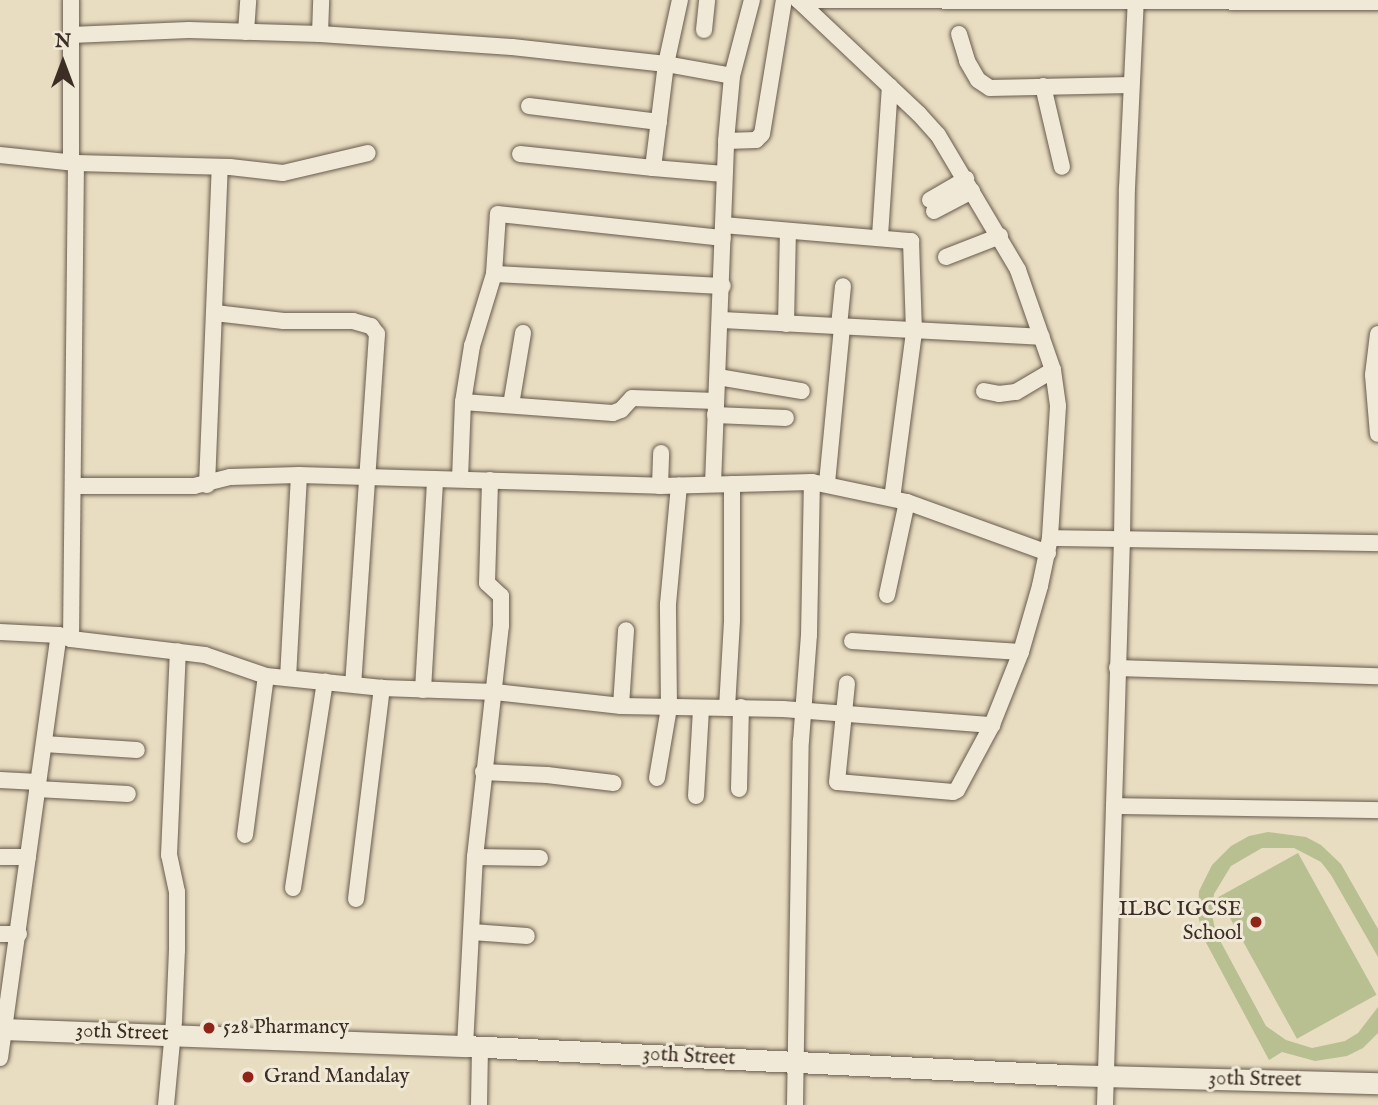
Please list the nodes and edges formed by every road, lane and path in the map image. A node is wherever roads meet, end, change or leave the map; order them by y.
1 (71, 0) edge
2 (248, 0) edge
3 (321, 0) edge
4 (680, 0) edge
5 (707, 0) edge
6 (752, 0) edge
7 (784, 0) edge
8 (798, 0) edge
9 (1136, 2) edge
10 (1378, 2) edge
11 (704, 30) dead end
12 (246, 32) junction
13 (320, 34) junction
14 (959, 34) dead end
15 (71, 35) junction
16 (666, 64) junction
17 (732, 76) junction
18 (1131, 85) junction
19 (890, 86) junction
20 (1043, 86) junction
21 (529, 106) dead end
22 (659, 122) junction
23 (726, 141) junction
24 (368, 153) dead end
25 (520, 154) dead end
26 (0, 155) edge
27 (74, 162) junction
28 (220, 167) junction
29 (1062, 167) dead end
30 (653, 168) junction
31 (724, 174) junction
32 (969, 185) junction
33 (932, 206) dead end
34 (723, 231) junction
35 (788, 231) junction
36 (880, 236) junction
37 (1000, 236) junction
38 (946, 257) dead end
39 (494, 274) junction
40 (723, 286) junction
41 (843, 286) dead end
42 (215, 313) junction
43 (721, 320) junction
44 (786, 324) junction
45 (840, 326) junction
46 (914, 332) junction
47 (523, 333) dead end
48 (1378, 334) edge
49 (1042, 337) junction
50 (1053, 370) junction
51 (718, 377) junction
52 (802, 391) dead end
53 (984, 391) dead end
54 (463, 402) junction
55 (511, 405) junction
56 (716, 408) junction
57 (786, 418) dead end
58 (1378, 434) edge
59 (661, 453) dead end
60 (299, 475) junction
61 (367, 477) junction
62 (435, 479) junction
63 (460, 479) junction
64 (491, 480) junction
65 (819, 482) junction
66 (713, 484) junction
67 (732, 484) junction
68 (207, 485) junction
69 (75, 486) junction
70 (660, 486) junction
71 (679, 486) junction
72 (899, 500) junction
73 (1122, 539) junction
74 (1378, 542) edge
75 (1049, 546) junction
76 (887, 595) dead end
77 (626, 630) dead end
78 (0, 632) edge
79 (65, 637) junction
80 (852, 641) dead end
81 (178, 651) junction
82 (1021, 652) junction
83 (1118, 668) junction
84 (266, 676) junction
85 (1378, 676) edge
86 (288, 678) junction
87 (325, 681) junction
88 (353, 682) junction
89 (847, 684) dead end
90 (382, 688) junction
91 (423, 690) junction
92 (495, 692) junction
93 (621, 706) junction
94 (734, 707) junction
95 (669, 708) junction
96 (701, 708) junction
97 (803, 711) junction
98 (845, 714) junction
99 (992, 725) junction
100 (44, 744) junction
101 (136, 750) dead end
102 (483, 772) junction
103 (657, 778) dead end
104 (0, 780) edge
105 (614, 783) dead end
106 (38, 786) junction
107 (739, 789) dead end
108 (128, 794) dead end
109 (696, 796) dead end
110 (1114, 806) junction
111 (1378, 810) edge
112 (245, 835) dead end
113 (0, 857) edge
114 (28, 857) junction
115 (475, 857) junction
116 (541, 858) dead end
117 (293, 888) dead end
118 (356, 899) dead end
119 (472, 932) junction
120 (0, 934) edge
121 (19, 934) junction
122 (527, 936) dead end
123 (2, 1029) edge
124 (172, 1035) junction
125 (472, 1047) junction
126 (0, 1058) edge
127 (797, 1063) junction
128 (1106, 1076) junction
129 (1378, 1083) edge
130 (166, 1105) edge
131 (479, 1105) edge
132 (795, 1105) edge
133 (1105, 1105) edge

1 - 15 street
2 - 12 street
3 - 13 street
4 - 16 street
5 - 11 street
6 - 17 street
7 - 23 street
8 - 9 street
8 - 19 street
9 - 10 street
9 - 18 street
12 - 13 street
12 - 15 street
13 - 16 street
14 - 20 street
15 - 27 street
16 - 17 street
16 - 22 street
17 - 23 street
18 - 20 street
18 - 73 street
19 - 32 street
19 - 36 street
20 - 29 street
21 - 22 street
22 - 30 street
23 - 31 street
24 - 28 street
25 - 30 street
26 - 27 street
27 - 28 street
27 - 69 street
28 - 42 street
30 - 31 street
31 - 34 street
32 - 33 street
32 - 37 street
34 - 35 street
34 - 39 street
34 - 40 street
35 - 36 street
35 - 44 street
36 - 46 street
37 - 38 street
37 - 49 street
39 - 40 street
39 - 54 street
40 - 43 street
41 - 45 street
42 - 61 street
42 - 68 street
43 - 44 street
43 - 51 street
44 - 45 street
45 - 46 street
45 - 65 street
46 - 49 street
46 - 72 street
47 - 55 street
48 - 58 street
49 - 50 street
50 - 53 street
50 - 75 street
51 - 52 street
51 - 56 street
54 - 55 street
54 - 63 street
55 - 56 street
56 - 57 street
56 - 66 street
59 - 70 street
60 - 61 street
60 - 68 street
60 - 86 street
61 - 62 street
61 - 88 street
62 - 63 street
62 - 91 street
63 - 64 street
64 - 70 street
64 - 92 street
65 - 67 street
65 - 72 street
65 - 97 street
66 - 67 street
66 - 71 street
67 - 94 street
68 - 69 street
69 - 79 street
70 - 71 street
71 - 95 street
72 - 75 street
72 - 76 street
73 - 74 street
73 - 75 street
73 - 83 street
75 - 82 street
77 - 93 street
78 - 79 street
79 - 81 street
79 - 100 street
80 - 82 street
81 - 84 street
81 - 124 street
82 - 99 street
83 - 85 street
83 - 110 street
84 - 86 street
84 - 112 street
86 - 87 street
87 - 88 street
87 - 117 street
88 - 90 street
89 - 98 street
90 - 91 street
90 - 118 street
91 - 92 street
92 - 93 street
92 - 102 street
93 - 95 street
94 - 96 street
94 - 97 street
94 - 107 street
95 - 96 street
95 - 103 street
96 - 109 street
97 - 98 street
97 - 127 street
98 - 99 street
98 - 99 street
100 - 101 street
100 - 106 street
102 - 105 street
102 - 115 street
104 - 106 street
106 - 108 street
106 - 114 street
110 - 111 street
110 - 128 street
113 - 114 street
114 - 121 street
115 - 116 street
115 - 119 street
119 - 122 street
119 - 125 street
120 - 121 street
121 - 123 street
123 - 124 main road, 30th Street
123 - 126 street
124 - 125 main road, 30th Street
124 - 130 street
125 - 127 main road, 30th Street
125 - 131 street
127 - 128 main road, 30th Street
127 - 132 street
128 - 129 main road, 30th Street
128 - 133 street

